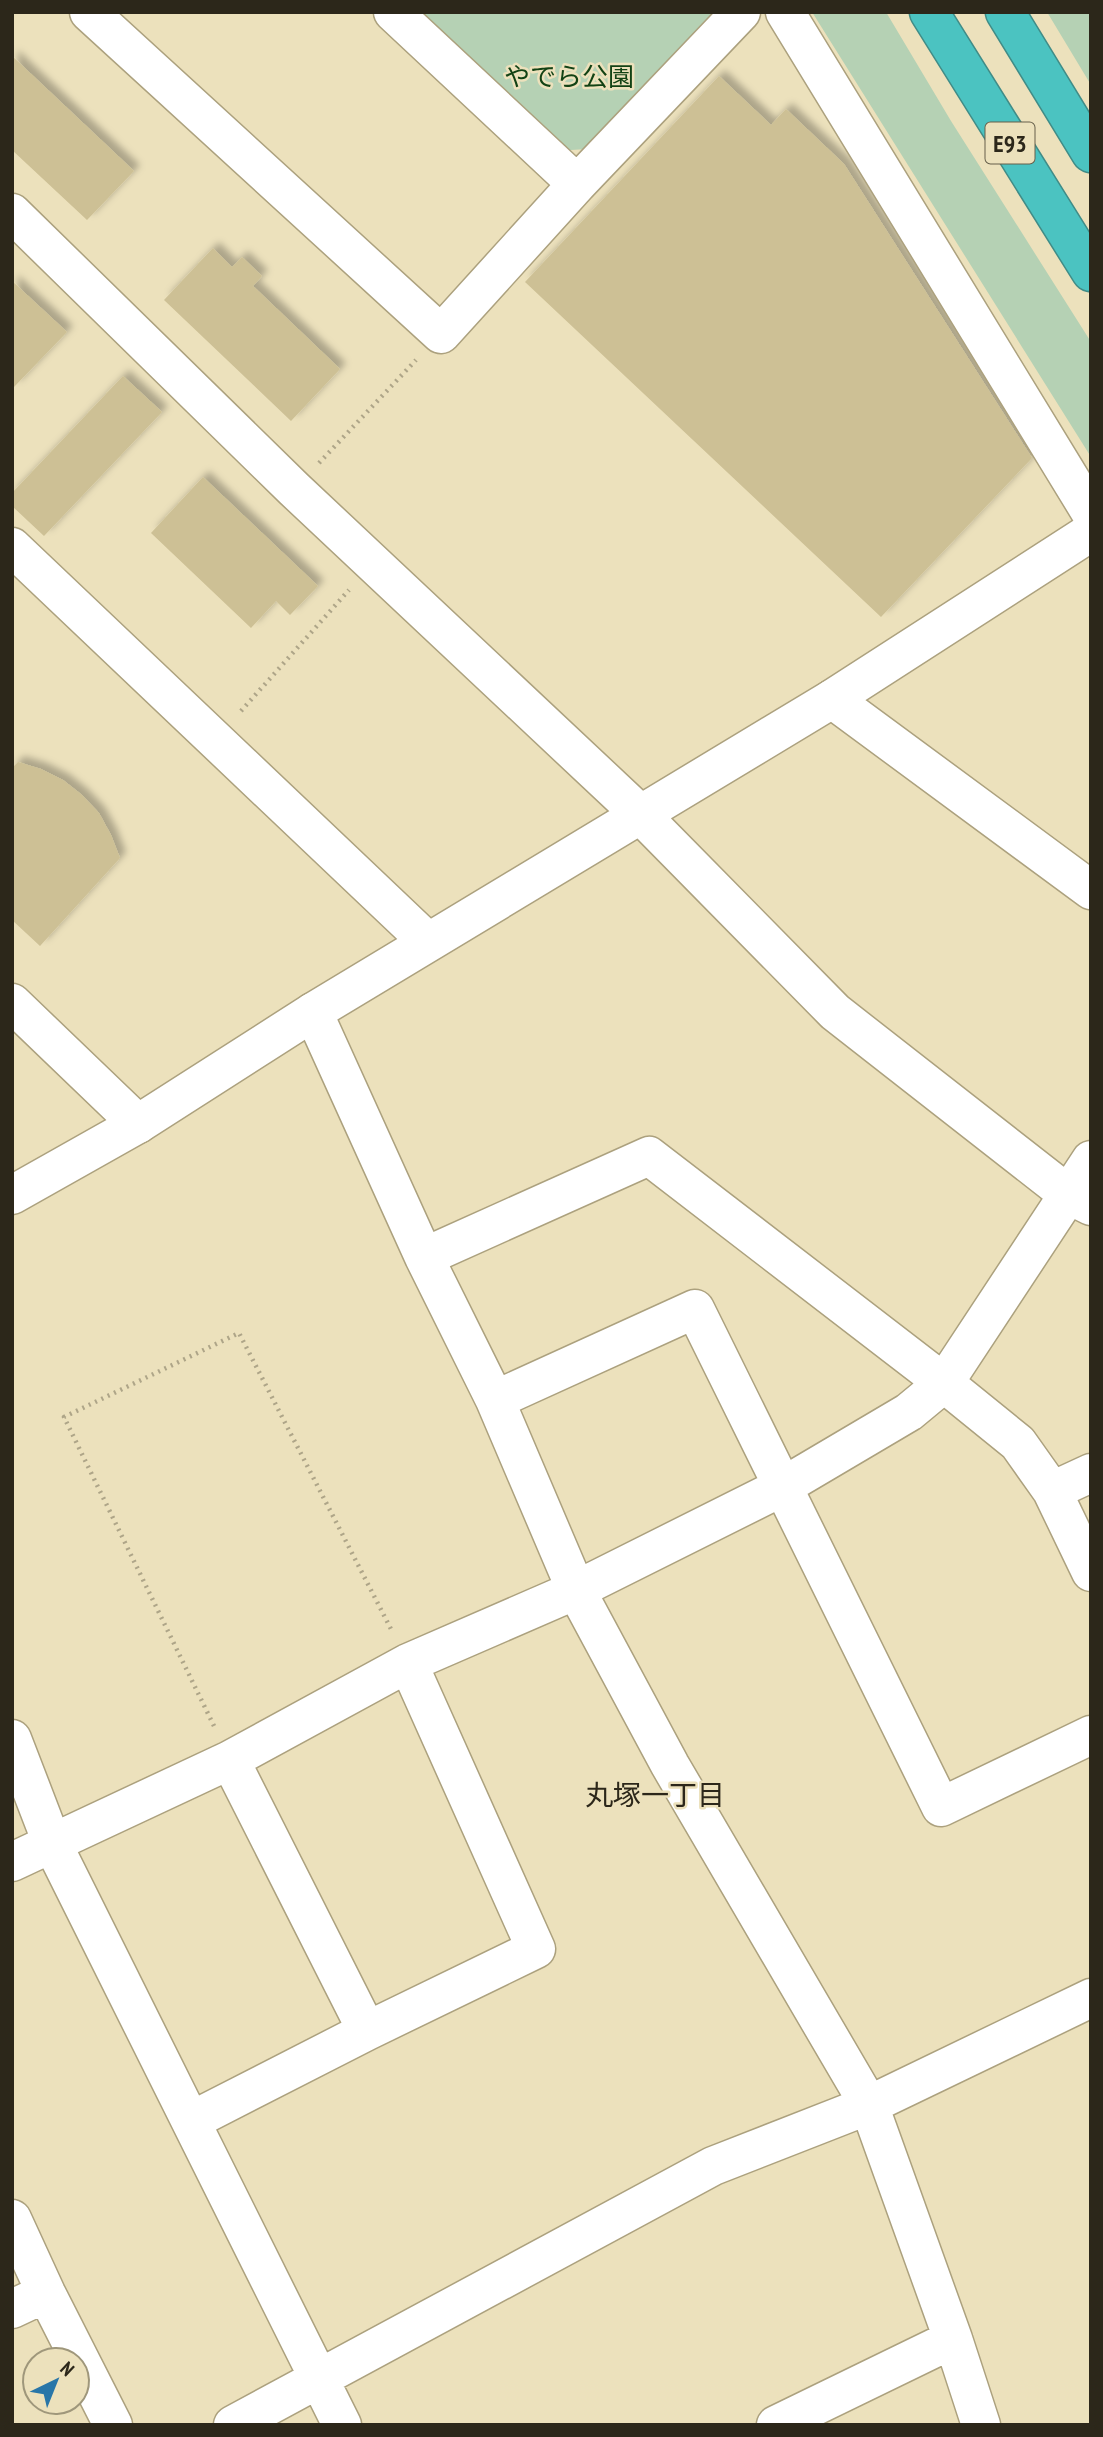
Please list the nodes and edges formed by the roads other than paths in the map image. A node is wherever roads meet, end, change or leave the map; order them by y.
1 (89, 12) edge
2 (393, 12) edge
3 (741, 12) edge
4 (785, 12) edge
5 (929, 12) edge
6 (1005, 12) edge
7 (1091, 153) edge
8 (577, 184) junction
9 (12, 213) edge
10 (1091, 272) edge
11 (1091, 513) edge
12 (1091, 532) edge
13 (12, 547) edge
14 (832, 699) junction
15 (639, 813) junction
16 (1091, 890) edge
17 (428, 942) junction
18 (12, 1003) edge
19 (313, 1012) junction
20 (138, 1124) junction
21 (1091, 1160) edge
22 (12, 1195) edge
23 (1080, 1200) edge
24 (425, 1257) junction
25 (944, 1383) junction
26 (495, 1400) junction
27 (1091, 1473) edge
28 (782, 1488) junction
29 (1052, 1491) junction
30 (1091, 1572) edge
31 (576, 1590) junction
32 (408, 1663) junction
33 (1091, 1735) edge
34 (12, 1739) edge
35 (230, 1760) junction
36 (52, 1843) junction
37 (12, 1861) edge
38 (1091, 1998) edge
39 (367, 2031) junction
40 (869, 2105) junction
41 (191, 2121) junction
42 (12, 2219) edge
43 (46, 2293) junction
44 (12, 2309) edge
45 (953, 2339) junction
46 (320, 2379) junction
47 (113, 2425) edge
48 (233, 2425) edge
49 (342, 2425) edge
50 (776, 2425) edge
51 (981, 2425) edge

1 - 8 street
2 - 8 street
3 - 8 street
4 - 11 street
5 - 10 highway, E93
6 - 7 highway, E93
9 - 15 street
12 - 14 street
13 - 17 street
14 - 15 street
14 - 16 street
15 - 17 street
15 - 23 street
17 - 19 street
18 - 20 street
19 - 20 street
19 - 24 street
20 - 22 street
21 - 23 street
23 - 25 street
24 - 25 street
24 - 26 street
25 - 28 street
25 - 29 street
26 - 28 street
26 - 31 street
27 - 29 street
28 - 31 street
28 - 33 street
29 - 30 street
31 - 32 street
31 - 40 street
32 - 35 street
32 - 39 street
34 - 36 street
35 - 36 street
35 - 39 street
36 - 37 street
36 - 41 street
38 - 40 street
39 - 41 street
40 - 45 street
40 - 46 street
41 - 46 street
42 - 43 street
43 - 44 street
43 - 47 street
45 - 50 street
45 - 51 street
46 - 48 street
46 - 49 street

